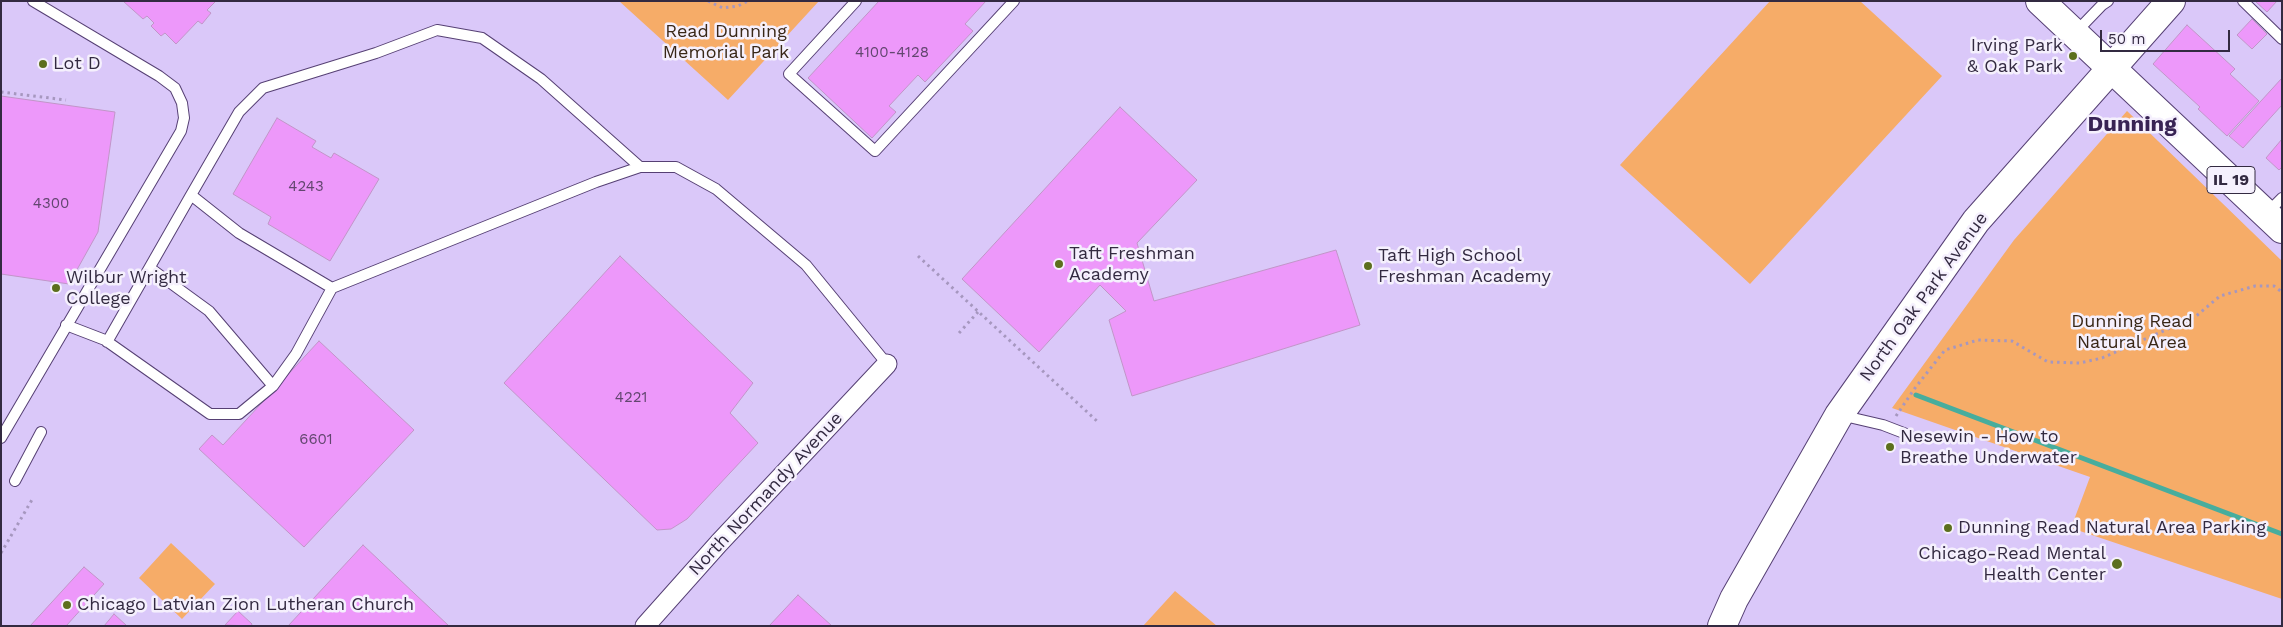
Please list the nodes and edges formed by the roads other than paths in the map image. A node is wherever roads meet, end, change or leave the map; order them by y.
1 (33, 1) edge
2 (856, 1) edge
3 (1014, 1) edge
4 (2040, 1) edge
5 (2108, 1) edge
6 (2171, 1) edge
7 (2243, 1) edge
8 (2074, 33) junction
9 (2282, 39) edge
10 (2111, 67) junction
11 (640, 168) junction
12 (191, 196) junction
13 (2277, 213) edge
14 (150, 268) junction
15 (332, 288) junction
16 (66, 325) junction
17 (107, 342) junction
18 (887, 364) joint
19 (273, 386) junction
20 (1840, 415) junction
21 (41, 432) dead end
22 (1909, 435) dead end
23 (1, 438) edge
24 (14, 481) dead end
25 (645, 626) edge
26 (1722, 626) edge

1 - 16 lane
2 - 3 lane
4 - 8 street, IL 19
5 - 8 lane
6 - 10 street, North Oak Park Avenue
7 - 9 lane
8 - 10 street, IL 19
10 - 13 street, IL 19
10 - 20 street, North Oak Park Avenue
11 - 12 lane
11 - 15 lane
11 - 18 lane
12 - 14 lane
12 - 15 lane
14 - 17 lane
14 - 19 lane
15 - 19 lane
16 - 17 lane
16 - 23 lane
17 - 19 lane
18 - 25 street, North Normandy Avenue
20 - 22 lane
20 - 26 street, North Oak Park Avenue
21 - 24 lane

